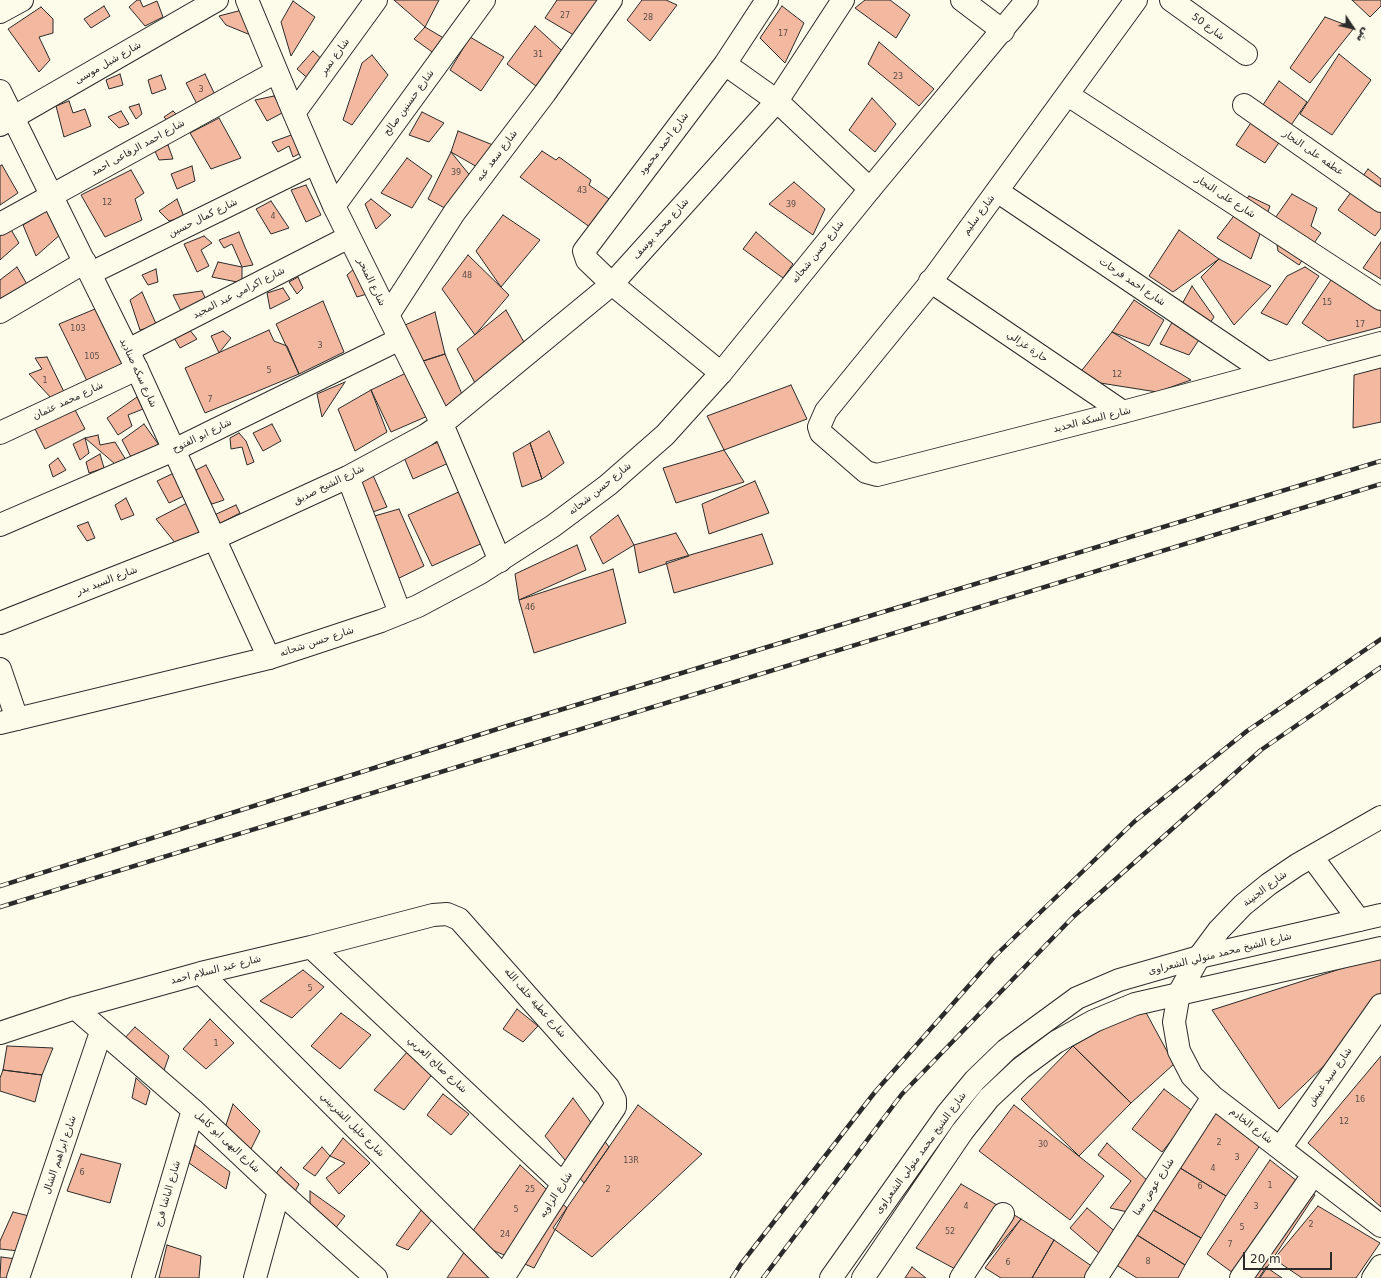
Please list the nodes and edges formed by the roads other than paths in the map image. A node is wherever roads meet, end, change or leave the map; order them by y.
1 (22, 0) edge
2 (217, 0) edge
3 (376, 0) edge
4 (484, 0) edge
5 (611, 0) edge
6 (768, 0) edge
7 (843, 0) edge
8 (962, 0) edge
9 (1027, 0) edge
10 (1136, 0) edge
11 (1171, 0) edge
12 (254, 4) edge
13 (0, 12) edge
14 (1003, 31) junction
15 (1246, 54) dead end
16 (725, 64) junction
17 (276, 72) junction
18 (0, 91) edge
19 (1068, 95) junction
20 (777, 101) junction
21 (1244, 105) dead end
22 (294, 113) junction
23 (7, 121) edge
24 (315, 163) junction
25 (870, 188) junction
26 (997, 191) junction
27 (52, 195) junction
28 (1381, 201) edge
29 (334, 206) junction
30 (0, 224) edge
31 (349, 237) junction
32 (88, 267) junction
33 (930, 281) junction
34 (612, 284) junction
35 (1381, 299) edge
36 (0, 312) edge
37 (388, 315) junction
38 (400, 340) junction
39 (1381, 343) edge
40 (132, 359) junction
41 (721, 373) junction
42 (1267, 374) junction
43 (1123, 412) junction
44 (442, 424) junction
45 (818, 426) joint
46 (0, 433) edge
47 (174, 450) junction
48 (348, 477) junction
49 (0, 525) edge
50 (213, 539) junction
51 (500, 561) junction
52 (400, 613) junction
53 (0, 623) edge
54 (269, 658) junction
55 (0, 669) edge
56 (8, 721) edge
57 (1381, 817) edge
58 (1312, 857) junction
59 (433, 915) joint
60 (1381, 915) edge
61 (1359, 920) junction
62 (311, 947) junction
63 (1381, 948) edge
64 (1199, 957) junction
65 (201, 973) junction
66 (1179, 993) junction
67 (1381, 1005) edge
68 (74, 1008) junction
69 (101, 1032) junction
70 (0, 1033) edge
71 (1213, 1097) junction
72 (193, 1110) junction
73 (611, 1114) joint
74 (1280, 1148) junction
75 (1314, 1175) junction
76 (563, 1184) junction
77 (279, 1191) junction
78 (1003, 1214) dead end
79 (1381, 1226) edge
80 (1381, 1266) edge
81 (370, 1275) edge
82 (504, 1277) edge
83 (18, 1278) edge
84 (143, 1278) edge
85 (255, 1278) edge
86 (831, 1278) edge
87 (863, 1278) edge
88 (961, 1278) edge
89 (1096, 1278) edge
90 (1241, 1278) edge
91 (1373, 1278) edge

1 - 13 street
2 - 23 street, شارع شبل موسى
3 - 22 street, شارع نمير
4 - 29 street, شارع حسنين صالح
5 - 37 street, شارع سعد عبه
6 - 16 street, شارع احمد محمود
7 - 20 street, شارع محمد يوسف
8 - 14 street
9 - 14 street, شارع حسن شحاته
10 - 19 street, شارع سليم
11 - 15 street, شارع 50
12 - 17 street, شارع المنحر
14 - 25 street, شارع حسن شحاته
16 - 20 street
16 - 34 street, شارع احمد محمود
17 - 22 street, شارع المنحر
17 - 27 street, شارع احمد الرفاعى احمد
18 - 23 street, شارع سكه صناديد
19 - 26 street, شارع سليم
19 - 35 street, شارع على النجار
20 - 25 street
20 - 34 street, شارع محمد يوسف
21 - 28 street, عطفه على النجار
22 - 24 street, شارع المنحر
23 - 27 street, شارع سكه صناديد
24 - 29 street, شارع المنحر
24 - 32 street, شارع كمال حسين
25 - 41 street, شارع حسن شحاته
26 - 33 street, شارع سليم
26 - 42 street, شارع احمد فرحات
27 - 30 street, شارع احمد الرفاعى احمد
27 - 32 street, شارع سكه صناديد
29 - 31 street, شارع المنحر
31 - 37 street, شارع المنحر
31 - 40 street, شارع اكرامي عبد المجيد
32 - 36 street, شارع كمال حسين
32 - 40 street, شارع سكه صناديد
33 - 43 street, حارة غزالي
33 - 45 street, شارع سليم
34 - 41 street
34 - 44 street, شارع محمد يوسف
37 - 38 street, شارع المنحر
38 - 44 street, شارع المنحر
38 - 47 street, شارع ابو الفتوح
39 - 42 street, شارع السكة الحديد
40 - 46 street, شارع محمد عثمان
40 - 47 street, شارع سكه صناديد
41 - 51 street, شارع حسن شحاته
42 - 43 street, شارع السكة الحديد
43 - 45 street, شارع السكة الحديد
44 - 48 street, شارع الشيخ صديق
44 - 51 street, شارع المنحر
47 - 49 street, شارع ابو الفتوح
47 - 50 street, شارع سكه صناديد
48 - 50 street, شارع الشيخ صديق
48 - 52 street
50 - 53 street, شارع السيد بدر
50 - 54 street, شارع سكه صناديد
51 - 52 street, شارع حسن شحاته
52 - 54 street, شارع حسن شحاته
54 - 56 street, شارع حسن شحاته
55 - 56 street
57 - 58 street, شارع الجنينة
58 - 61 street
58 - 64 street, شارع الجنينة
59 - 62 street, شارع عبد السلام احمد
59 - 73 street, شارع عطية خلف الله
60 - 61 street, شارع الشيخ محمد متولي الشعراوى
61 - 64 street, شارع الشيخ محمد متولي الشعراوى
62 - 65 street, شارع عبد السلام احمد
62 - 76 street, شارع صالح العربي
63 - 66 street, شارع الشيخ محمد متولي الشعراوى
64 - 66 street, شارع الجنينة
64 - 86 street, شارع الشيخ محمد متولي الشعراوى
65 - 68 street, شارع عبد السلام احمد
65 - 82 street, شارع خليل الشربيني
66 - 71 street, شارع الخادم
66 - 87 street, شارع الشيخ محمد متولي الشعراوى
67 - 74 street, شارع سيد غبيش
68 - 69 street, شارع البهى ابو كامل
68 - 70 street, شارع عبد السلام احمد
69 - 72 street, شارع البهى ابو كامل
69 - 83 street, شارع ابراهيم الشال
71 - 74 street, شارع الخادم
71 - 89 street, شارع عوض مينا
72 - 77 street, شارع البهى ابو كامل
72 - 84 street, شارع الباشا فرج
73 - 76 street, شارع الزاويه
74 - 75 street, شارع الخادم
75 - 79 street, شارع الخادم
75 - 90 street
76 - 82 street, شارع الزاويه
77 - 81 street, شارع البهى ابو كامل
77 - 85 street
78 - 88 street
80 - 91 street

